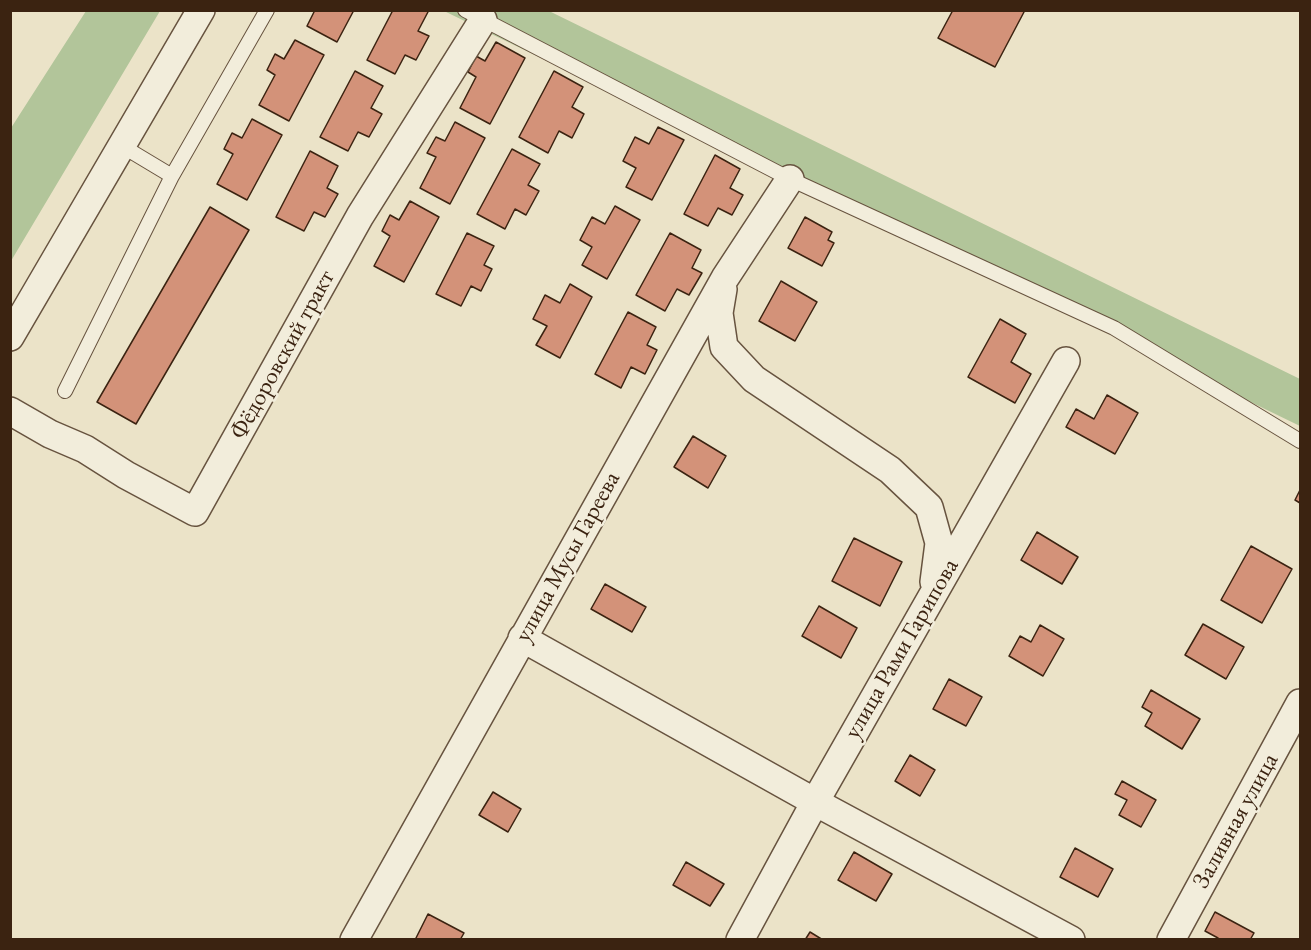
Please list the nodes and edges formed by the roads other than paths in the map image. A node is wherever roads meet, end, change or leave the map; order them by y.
1 (201, 10) edge
2 (267, 10) edge
3 (474, 15) edge
4 (122, 146) junction
5 (172, 176) junction
6 (790, 179) junction
7 (725, 278) junction
8 (10, 337) edge
9 (1065, 361) dead end
10 (65, 391) dead end
11 (10, 411) edge
12 (1300, 441) edge
13 (932, 595) junction
14 (522, 638) junction
15 (1300, 703) edge
16 (815, 802) junction
17 (354, 939) edge
18 (740, 939) edge
19 (1071, 939) edge
20 (1171, 939) edge

1 - 4 street
2 - 5 lane
3 - 6 lane
3 - 11 street, Фёдоровский тракт
4 - 5 lane
4 - 8 street
5 - 10 lane
6 - 7 street, улица Мусы Гареева
6 - 12 lane
7 - 13 street
7 - 14 street, улица Мусы Гареева
9 - 13 street, улица Рами Гарипова
13 - 16 street, улица Рами Гарипова
14 - 16 street
14 - 17 street, улица Мусы Гареева
15 - 20 street, Заливная улица
16 - 18 street, улица Рами Гарипова
16 - 19 street

